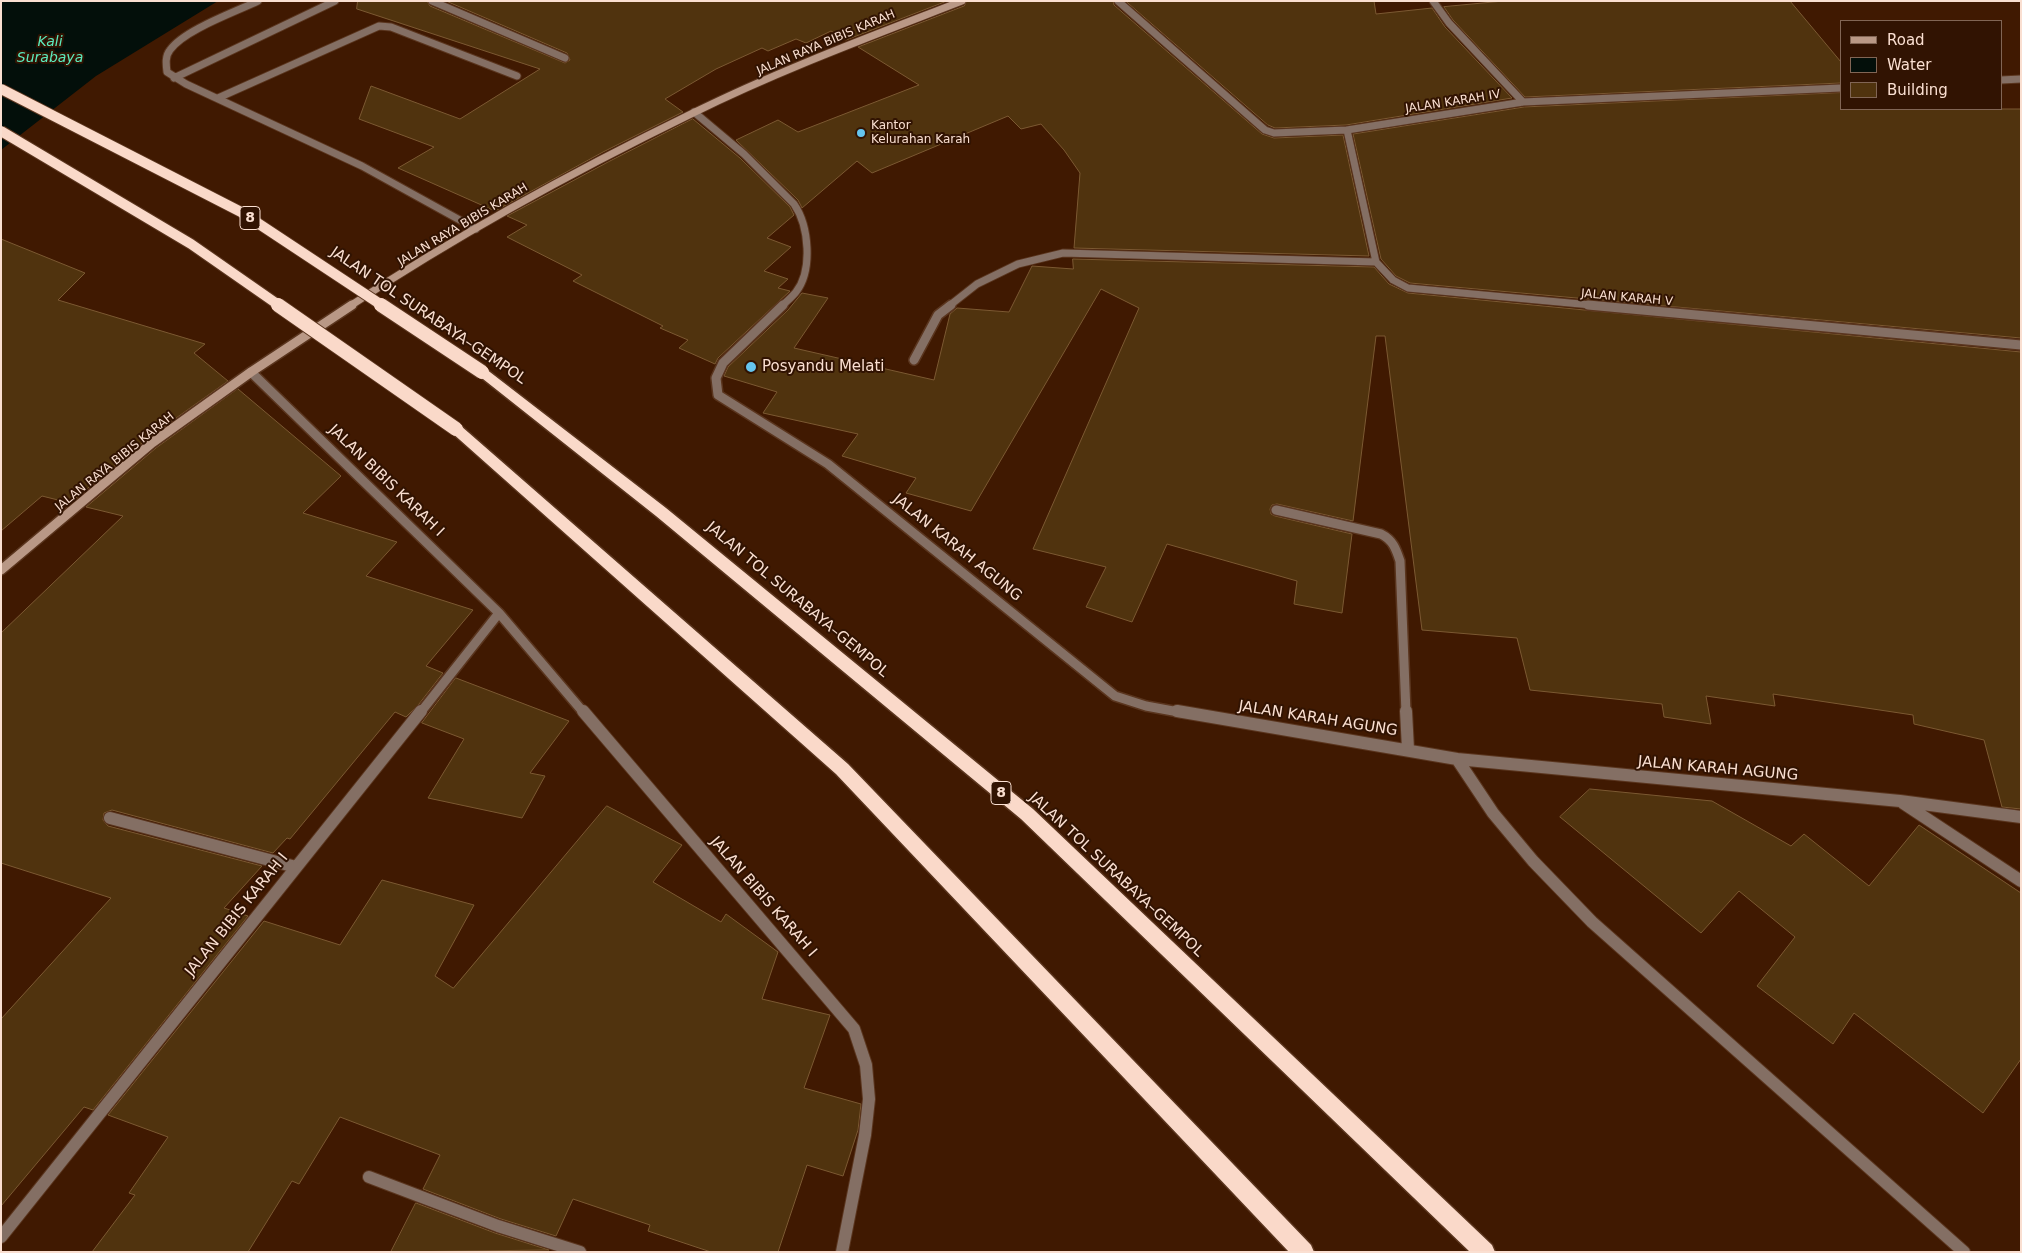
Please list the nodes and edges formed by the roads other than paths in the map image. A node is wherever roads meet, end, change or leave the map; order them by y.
1 (258, 1) edge
2 (335, 1) edge
3 (432, 1) edge
4 (962, 1) edge
5 (1118, 1) edge
6 (1433, 1) edge
7 (565, 58) dead end
8 (517, 76) dead end
9 (174, 78) junction
10 (2021, 79) edge
11 (2002, 80) edge
12 (1840, 88) edge
13 (1, 89) edge
14 (218, 98) junction
15 (1523, 102) junction
16 (694, 112) junction
17 (1348, 130) junction
18 (1, 131) edge
19 (476, 229) junction
20 (1376, 262) junction
21 (2021, 345) edge
22 (914, 360) dead end
23 (251, 372) junction
24 (1276, 510) dead end
25 (1, 570) edge
26 (499, 613) junction
27 (1408, 749) junction
28 (1456, 759) junction
29 (1900, 801) junction
30 (2021, 817) edge
31 (110, 818) dead end
32 (296, 867) junction
33 (2021, 881) edge
34 (369, 1177) dead end
35 (1, 1237) edge
36 (580, 1252) edge
37 (842, 1252) edge
38 (1304, 1252) edge
39 (1485, 1252) edge
40 (1964, 1252) edge

1 - 9 street
2 - 9 street
3 - 7 street
4 - 16 main road, JALAN RAYA BIBIS KARAH
5 - 17 street, JALAN KARAH IV
6 - 15 street
8 - 14 street
9 - 14 street
10 - 11 street
12 - 15 street, JALAN KARAH IV
13 - 39 highway, JALAN TOL SURABAYA–GEMPOL / 8, bridge
14 - 19 street
15 - 17 street, JALAN KARAH IV
16 - 19 main road, JALAN RAYA BIBIS KARAH
16 - 27 street, JALAN KARAH AGUNG
17 - 20 street
18 - 38 highway, bridge
19 - 23 main road, JALAN RAYA BIBIS KARAH
20 - 21 street, JALAN KARAH V
20 - 22 street
23 - 25 main road, JALAN RAYA BIBIS KARAH
23 - 26 street, JALAN BIBIS KARAH I
24 - 27 street
26 - 32 street, JALAN BIBIS KARAH I
26 - 37 street, JALAN BIBIS KARAH I
27 - 28 street, JALAN KARAH AGUNG
28 - 29 street, JALAN KARAH AGUNG
28 - 40 street
29 - 30 street, JALAN KARAH AGUNG
29 - 33 street
31 - 32 street
32 - 35 street, JALAN BIBIS KARAH I
34 - 36 street

